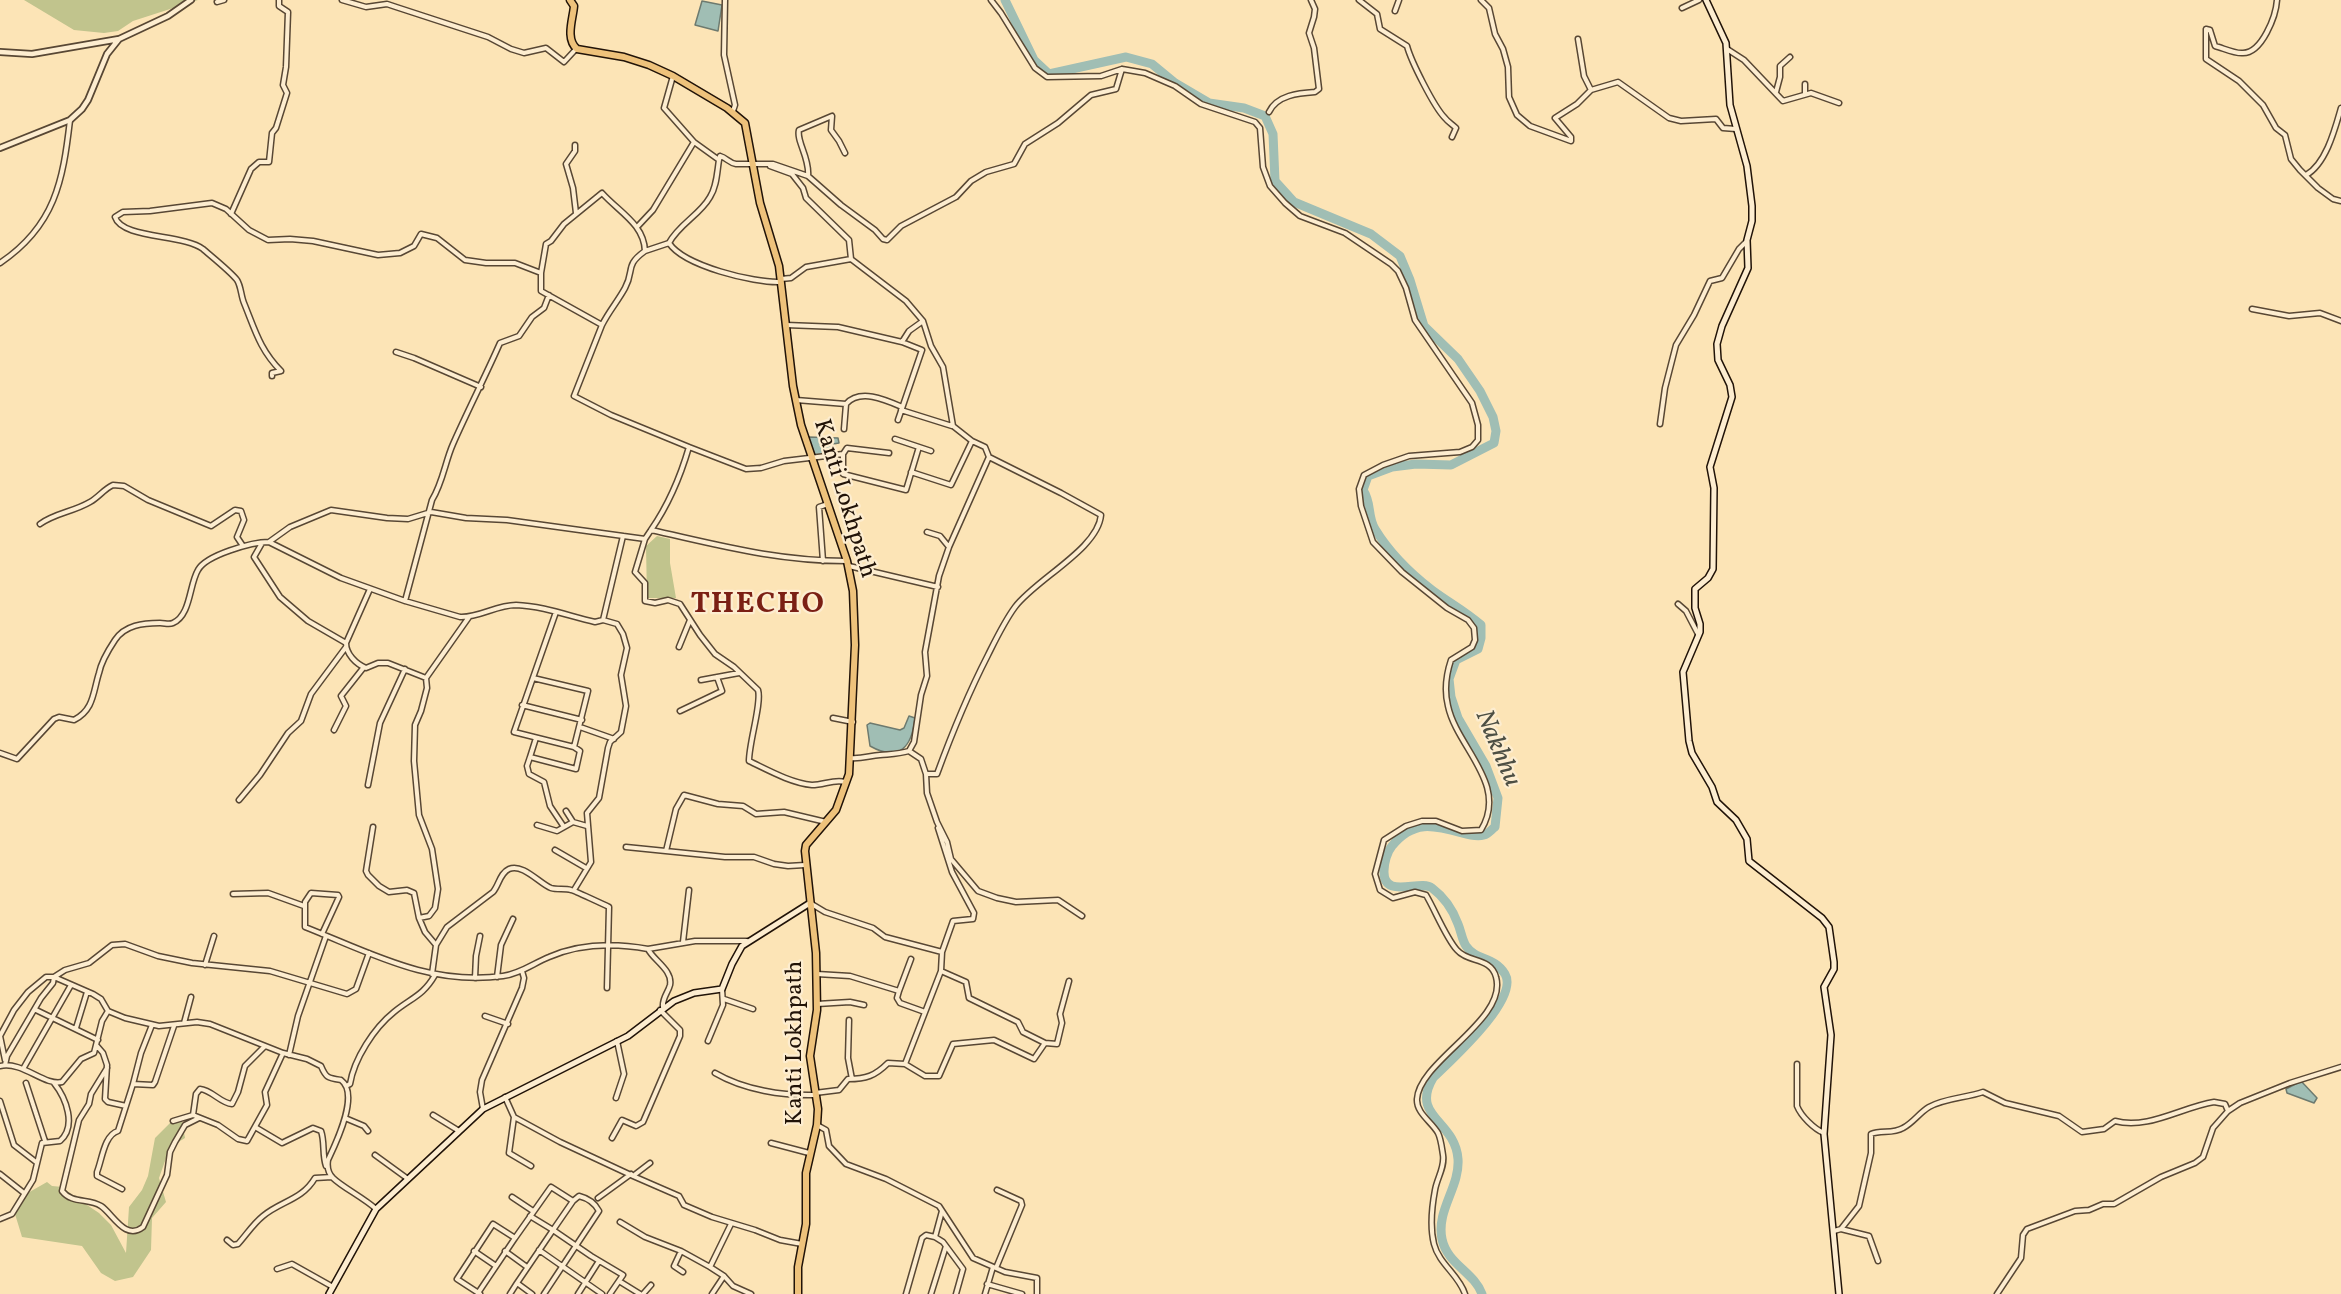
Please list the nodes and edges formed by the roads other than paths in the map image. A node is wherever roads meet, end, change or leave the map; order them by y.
1 (191, 0) edge
2 (224, 0) edge
3 (279, 0) edge
4 (342, 0) edge
5 (570, 0) edge
6 (724, 0) edge
7 (991, 0) edge
8 (1311, 0) edge
9 (1359, 0) edge
10 (1399, 0) edge
11 (1481, 0) edge
12 (1702, 0) edge
13 (2277, 0) edge
14 (217, 2) dead end
15 (388, 2) edge
16 (1682, 8) dead end
17 (1395, 11) dead end
18 (119, 39) junction
19 (1578, 39) dead end
20 (577, 49) junction
21 (1727, 49) junction
22 (0, 52) edge
23 (1790, 57) dead end
24 (1122, 69) junction
25 (673, 76) junction
26 (1804, 84) dead end
27 (1591, 90) junction
28 (1776, 92) junction
29 (1805, 94) junction
30 (1839, 103) dead end
31 (2341, 108) edge
32 (733, 111) junction
33 (1269, 112) dead end
34 (70, 120) junction
35 (1736, 129) junction
36 (1452, 137) dead end
37 (694, 142) junction
38 (575, 145) dead end
39 (0, 148) edge
40 (845, 153) dead end
41 (719, 160) junction
42 (752, 164) junction
43 (765, 164) junction
44 (2306, 175) junction
45 (808, 176) junction
46 (2341, 201) edge
47 (576, 213) junction
48 (231, 214) junction
49 (638, 226) junction
50 (1747, 240) junction
51 (669, 243) junction
52 (645, 251) junction
53 (851, 259) junction
54 (0, 263) edge
55 (542, 273) junction
56 (782, 281) junction
57 (549, 295) junction
58 (2252, 309) dead end
59 (923, 321) junction
60 (2341, 321) edge
61 (602, 325) junction
62 (786, 325) junction
63 (902, 342) junction
64 (396, 352) dead end
65 (272, 376) dead end
66 (482, 387) junction
67 (795, 399) junction
68 (846, 404) junction
69 (902, 408) junction
70 (898, 420) dead end
71 (1660, 424) dead end
72 (952, 426) junction
73 (844, 429) dead end
74 (895, 439) dead end
75 (972, 441) junction
76 (689, 447) junction
77 (919, 447) junction
78 (931, 451) dead end
79 (844, 452) junction
80 (889, 453) dead end
81 (812, 457) junction
82 (989, 457) junction
83 (911, 471) junction
84 (828, 504) junction
85 (431, 512) junction
86 (40, 524) dead end
87 (651, 530) junction
88 (927, 532) dead end
89 (623, 536) junction
90 (645, 539) junction
91 (263, 542) junction
92 (269, 542) junction
93 (243, 546) junction
94 (949, 548) junction
95 (823, 561) junction
96 (848, 563) junction
97 (938, 587) junction
98 (370, 589) junction
99 (405, 601) junction
100 (1678, 604) dead end
101 (556, 612) junction
102 (469, 617) junction
103 (690, 619) junction
104 (603, 620) junction
105 (1699, 635) junction
106 (346, 645) junction
107 (679, 647) dead end
108 (364, 667) junction
109 (405, 669) junction
110 (740, 673) junction
111 (717, 677) junction
112 (426, 678) junction
113 (532, 678) junction
114 (701, 680) dead end
115 (522, 705) junction
116 (680, 711) dead end
117 (833, 718) dead end
118 (582, 720) junction
119 (853, 722) junction
120 (580, 727) junction
121 (334, 730) dead end
122 (536, 738) junction
123 (614, 740) junction
124 (574, 747) junction
125 (909, 751) junction
126 (0, 753) edge
127 (530, 757) junction
128 (850, 758) junction
129 (926, 774) junction
130 (846, 783) junction
131 (368, 785) dead end
132 (239, 800) dead end
133 (566, 811) dead end
134 (573, 822) junction
135 (827, 822) junction
136 (937, 822) junction
137 (537, 825) dead end
138 (587, 826) junction
139 (373, 827) dead end
140 (564, 827) junction
141 (626, 847) dead end
142 (555, 850) dead end
143 (666, 851) junction
144 (805, 865) junction
145 (586, 868) junction
146 (574, 890) junction
147 (689, 890) dead end
148 (233, 894) dead end
149 (810, 903) junction
150 (304, 906) junction
151 (1082, 916) dead end
152 (419, 918) junction
153 (513, 919) dead end
154 (324, 935) junction
155 (214, 936) dead end
156 (480, 936) dead end
157 (754, 939) junction
158 (683, 942) junction
159 (608, 944) junction
160 (436, 945) junction
161 (648, 949) junction
162 (942, 952) junction
163 (369, 953) junction
164 (911, 959) dead end
165 (205, 965) junction
166 (522, 971) junction
167 (941, 971) junction
168 (817, 974) junction
169 (434, 975) junction
170 (54, 977) junction
171 (496, 977) junction
172 (475, 978) junction
173 (1069, 981) dead end
174 (310, 984) junction
175 (71, 985) junction
176 (607, 988) dead end
177 (722, 989) junction
178 (899, 991) junction
179 (87, 992) junction
180 (191, 997) dead end
181 (724, 999) junction
182 (817, 1004) junction
183 (864, 1005) dead end
184 (661, 1009) junction
185 (753, 1009) dead end
186 (36, 1010) junction
187 (108, 1011) junction
188 (925, 1012) junction
189 (485, 1016) dead end
190 (52, 1018) junction
191 (849, 1020) dead end
192 (184, 1023) junction
193 (152, 1024) junction
194 (508, 1024) junction
195 (174, 1026) junction
196 (76, 1029) junction
197 (98, 1040) junction
198 (617, 1041) junction
199 (708, 1041) dead end
200 (1045, 1043) junction
201 (97, 1046) junction
202 (264, 1047) junction
203 (283, 1053) junction
204 (289, 1055) junction
205 (3, 1064) edge
206 (905, 1064) junction
207 (1797, 1064) dead end
208 (2341, 1067) edge
209 (107, 1068) junction
210 (23, 1069) junction
211 (715, 1073) dead end
212 (852, 1079) junction
213 (26, 1083) dead end
214 (54, 1083) junction
215 (133, 1084) junction
216 (346, 1086) junction
217 (816, 1094) junction
218 (505, 1097) junction
219 (616, 1098) dead end
220 (0, 1101) edge
221 (126, 1106) junction
222 (483, 1109) junction
223 (2228, 1111) junction
224 (194, 1115) junction
225 (433, 1115) dead end
226 (514, 1117) junction
227 (199, 1118) junction
228 (345, 1118) junction
229 (173, 1121) dead end
230 (817, 1125) junction
231 (255, 1127) junction
232 (368, 1131) dead end
233 (460, 1131) junction
234 (1824, 1134) junction
235 (612, 1138) dead end
236 (45, 1141) junction
237 (771, 1143) dead end
238 (809, 1153) junction
239 (375, 1155) dead end
240 (36, 1162) junction
241 (650, 1163) dead end
242 (531, 1166) dead end
243 (327, 1167) junction
244 (0, 1174) edge
245 (632, 1175) junction
246 (332, 1178) junction
247 (408, 1180) junction
248 (122, 1189) dead end
249 (997, 1190) dead end
250 (24, 1193) junction
251 (512, 1197) dead end
252 (598, 1198) dead end
253 (573, 1201) junction
254 (376, 1209) junction
255 (942, 1210) junction
256 (531, 1213) junction
257 (0, 1219) edge
258 (620, 1222) dead end
259 (731, 1224) junction
260 (1841, 1229) junction
261 (553, 1230) junction
262 (1834, 1234) junction
263 (935, 1237) junction
264 (515, 1238) junction
265 (227, 1240) dead end
266 (802, 1244) junction
267 (946, 1245) junction
268 (576, 1246) junction
269 (540, 1250) junction
270 (474, 1251) junction
271 (506, 1251) junction
272 (681, 1251) junction
273 (598, 1261) junction
274 (1878, 1261) dead end
275 (496, 1266) junction
276 (563, 1267) junction
277 (710, 1267) junction
278 (994, 1267) junction
279 (527, 1268) junction
280 (277, 1269) dead end
281 (683, 1272) dead end
282 (723, 1276) junction
283 (619, 1281) junction
284 (517, 1283) junction
285 (585, 1283) junction
286 (987, 1284) junction
287 (651, 1285) dead end
288 (333, 1287) junction
289 (329, 1294) edge
290 (479, 1294) edge
291 (510, 1294) edge
292 (532, 1294) edge
293 (544, 1294) edge
294 (578, 1294) edge
295 (602, 1294) edge
296 (610, 1294) edge
297 (642, 1294) edge
298 (712, 1294) edge
299 (751, 1294) edge
300 (798, 1294) edge
301 (906, 1294) edge
302 (931, 1294) edge
303 (958, 1294) edge
304 (985, 1294) edge
305 (1022, 1294) edge
306 (1037, 1294) edge
307 (1465, 1294) edge
308 (1839, 1294) edge
309 (1997, 1294) edge

1 - 18 street
2 - 14 street
3 - 48 street
4 - 15 street
5 - 20 main road
6 - 32 street
7 - 24 street
8 - 33 street
9 - 36 street
10 - 17 street
11 - 27 street
12 - 16 street
12 - 21 main road
13 - 44 street
15 - 20 street
18 - 22 street
18 - 34 street
19 - 27 street
20 - 25 main road
21 - 28 street
21 - 35 main road
23 - 28 street
24 - 45 street
24 - 307 street
25 - 32 main road
25 - 37 street
26 - 29 street
27 - 35 street
28 - 29 street
29 - 30 street
31 - 44 street
32 - 42 main road, Kanti Lokhpath
34 - 39 street
34 - 54 street
35 - 50 main road
37 - 41 street
37 - 49 street
38 - 47 street
40 - 45 street
41 - 42 street
41 - 51 street
42 - 43 street
42 - 56 main road, Kanti Lokhpath
43 - 45 street
43 - 53 street
44 - 46 street
47 - 49 street
47 - 55 street
48 - 55 street
48 - 65 street
49 - 52 street
50 - 71 street
50 - 105 main road
51 - 52 street
51 - 56 street
52 - 61 street
53 - 56 street
53 - 59 street
55 - 57 street
56 - 62 main road, Kanti Lokhpath
57 - 61 street
57 - 66 street
58 - 60 street
59 - 63 street
59 - 72 street
61 - 76 street
62 - 63 street
62 - 67 main road, Kanti Lokhpath
63 - 69 street
64 - 66 street
66 - 85 street
67 - 68 street
67 - 81 main road, Kanti Lokhpath
68 - 69 street
68 - 73 street
69 - 70 street
69 - 72 street
72 - 75 street
74 - 77 street
75 - 82 street
75 - 83 street
76 - 81 street
76 - 87 street
77 - 78 street
77 - 83 street
79 - 80 street
79 - 81 street
79 - 83 street
81 - 84 main road, Kanti Lokhpath
82 - 94 street
82 - 129 street
84 - 95 street
84 - 96 main road, Kanti Lokhpath
85 - 89 street
85 - 92 street
85 - 99 street
86 - 93 street
87 - 90 street
87 - 95 street
88 - 94 street
89 - 90 street
89 - 104 street
90 - 103 street
91 - 92 street
91 - 93 street
91 - 106 street
92 - 98 street
93 - 126 street
94 - 97 street
95 - 96 street
96 - 97 street
96 - 119 main road, Kanti Lokhpath
97 - 125 street
98 - 99 street
98 - 106 street
99 - 102 street
100 - 105 street
101 - 102 street
101 - 104 street
101 - 113 street
102 - 112 street
103 - 107 street
103 - 110 street
104 - 123 street
105 - 234 main road
106 - 108 street
106 - 132 street
108 - 109 street
108 - 121 street
109 - 112 street
109 - 131 street
110 - 111 street
110 - 130 street
111 - 114 street
111 - 116 street
112 - 152 street
113 - 115 street
113 - 118 street
115 - 118 street
115 - 122 street
117 - 119 street
118 - 120 street
119 - 128 main road, Kanti Lokhpath
120 - 123 street
120 - 124 street
122 - 124 street
122 - 127 street
123 - 138 street
124 - 127 street
125 - 128 street
125 - 129 street
127 - 140 street
128 - 130 main road, Kanti Lokhpath
129 - 136 street
130 - 135 main road, Kanti Lokhpath
133 - 134 street
134 - 138 street
134 - 140 street
135 - 143 street
135 - 144 main road, Kanti Lokhpath
136 - 151 street
136 - 162 street
137 - 140 street
138 - 145 street
139 - 152 street
141 - 143 street
142 - 145 street
143 - 144 street
144 - 149 main road, Kanti Lokhpath
145 - 146 street
146 - 159 street
146 - 160 street
147 - 158 street
148 - 150 street
149 - 157 main road
149 - 162 street
149 - 168 main road, Kanti Lokhpath
150 - 154 street
150 - 154 street
152 - 160 street
153 - 171 street
154 - 163 street
154 - 174 street
155 - 165 street
156 - 172 street
157 - 158 street
157 - 177 main road
158 - 161 street
159 - 161 street
159 - 166 street
159 - 176 street
160 - 169 street
161 - 184 street
162 - 167 street
163 - 169 street
163 - 174 street
164 - 178 street
165 - 170 street
165 - 174 street
166 - 171 street
166 - 194 street
167 - 188 street
167 - 200 street
168 - 178 street
168 - 182 main road, Kanti Lokhpath
169 - 172 street
169 - 216 street
170 - 175 street
170 - 186 street
170 - 205 street
171 - 172 street
173 - 200 street
174 - 204 street
175 - 179 street
175 - 190 street
177 - 181 street
177 - 184 main road
178 - 188 street
179 - 187 street
179 - 196 street
180 - 192 street
181 - 185 street
181 - 199 street
182 - 183 street
182 - 217 main road, Kanti Lokhpath
184 - 198 main road
184 - 235 street
186 - 190 street
186 - 205 street
187 - 193 street
187 - 197 street
188 - 206 street
189 - 194 street
190 - 196 street
190 - 210 street
191 - 212 street
192 - 195 street
192 - 202 street
193 - 195 street
193 - 215 street
194 - 222 street
195 - 215 street
196 - 197 street
197 - 201 street
198 - 218 main road
198 - 219 street
200 - 206 street
201 - 209 street
201 - 214 street
202 - 203 street
202 - 224 street
203 - 204 street
203 - 231 street
204 - 216 street
205 - 210 street
206 - 212 street
207 - 234 street
208 - 223 street
209 - 221 street
209 - 227 street
210 - 214 street
211 - 217 street
212 - 217 street
213 - 236 street
214 - 236 street
215 - 221 street
216 - 228 street
217 - 230 main road, Kanti Lokhpath
218 - 222 main road
218 - 226 street
220 - 240 street
221 - 248 street
222 - 233 main road
223 - 260 street
223 - 309 street
224 - 227 street
224 - 229 street
225 - 233 street
226 - 242 street
226 - 245 street
227 - 231 street
228 - 232 street
228 - 243 street
230 - 238 main road, Kanti Lokhpath
230 - 255 street
231 - 243 street
233 - 247 main road
234 - 262 main road
236 - 240 street
237 - 238 street
238 - 266 main road, Kanti Lokhpath
239 - 247 street
240 - 250 street
241 - 245 street
243 - 246 street
244 - 250 street
245 - 252 street
245 - 259 street
246 - 254 street
246 - 265 street
247 - 254 main road
249 - 278 street
250 - 257 street
251 - 256 street
253 - 256 street
253 - 261 street
253 - 268 street
254 - 288 main road
255 - 263 street
255 - 278 street
256 - 261 street
256 - 264 street
258 - 272 street
259 - 266 street
259 - 277 street
260 - 262 street
260 - 274 street
261 - 268 street
261 - 269 street
262 - 308 main road
263 - 267 street
263 - 301 street
264 - 270 street
264 - 271 street
266 - 300 main road, Kanti Lokhpath
267 - 302 street
267 - 303 street
268 - 273 street
268 - 276 street
269 - 276 street
269 - 279 street
270 - 275 street
270 - 290 street
271 - 275 street
271 - 279 street
272 - 277 street
272 - 281 street
273 - 283 street
273 - 285 street
275 - 290 street
276 - 285 street
276 - 293 street
277 - 282 street
278 - 286 street
278 - 306 street
279 - 284 street
280 - 288 street
282 - 298 street
282 - 299 street
283 - 296 street
283 - 297 street
284 - 291 street
284 - 292 street
285 - 294 street
285 - 295 street
286 - 304 street
286 - 305 street
287 - 297 street
288 - 289 main road

